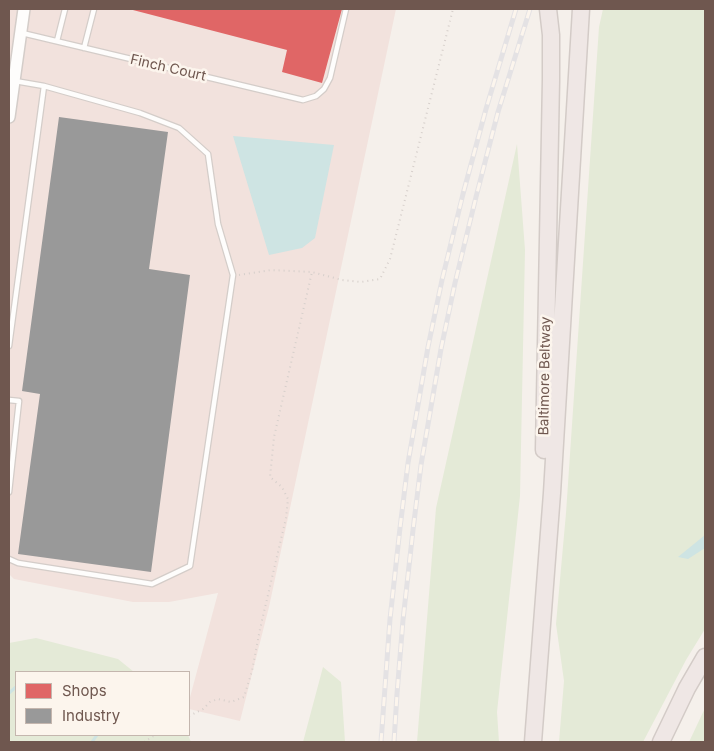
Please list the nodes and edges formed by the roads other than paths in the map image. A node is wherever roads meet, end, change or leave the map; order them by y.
1 (24, 9) edge
2 (65, 9) edge
3 (94, 9) edge
4 (346, 9) edge
5 (548, 9) edge
6 (581, 9) edge
7 (20, 33) junction
8 (57, 41) junction
9 (84, 48) junction
10 (13, 81) junction
11 (44, 86) junction
12 (9, 117) edge
13 (9, 346) edge
14 (9, 400) edge
15 (9, 492) edge
16 (9, 559) edge
17 (705, 657) edge
18 (532, 742) edge
19 (661, 742) edge

1 - 7 street
2 - 8 lane
3 - 9 lane
4 - 9 lane, Finch Court
5 - 18 highway, Baltimore Beltway
6 - 18 highway
7 - 8 lane, Finch Court
7 - 10 street
8 - 9 lane, Finch Court
10 - 11 lane
10 - 12 street
11 - 13 lane
11 - 16 lane
14 - 15 lane
17 - 19 highway

